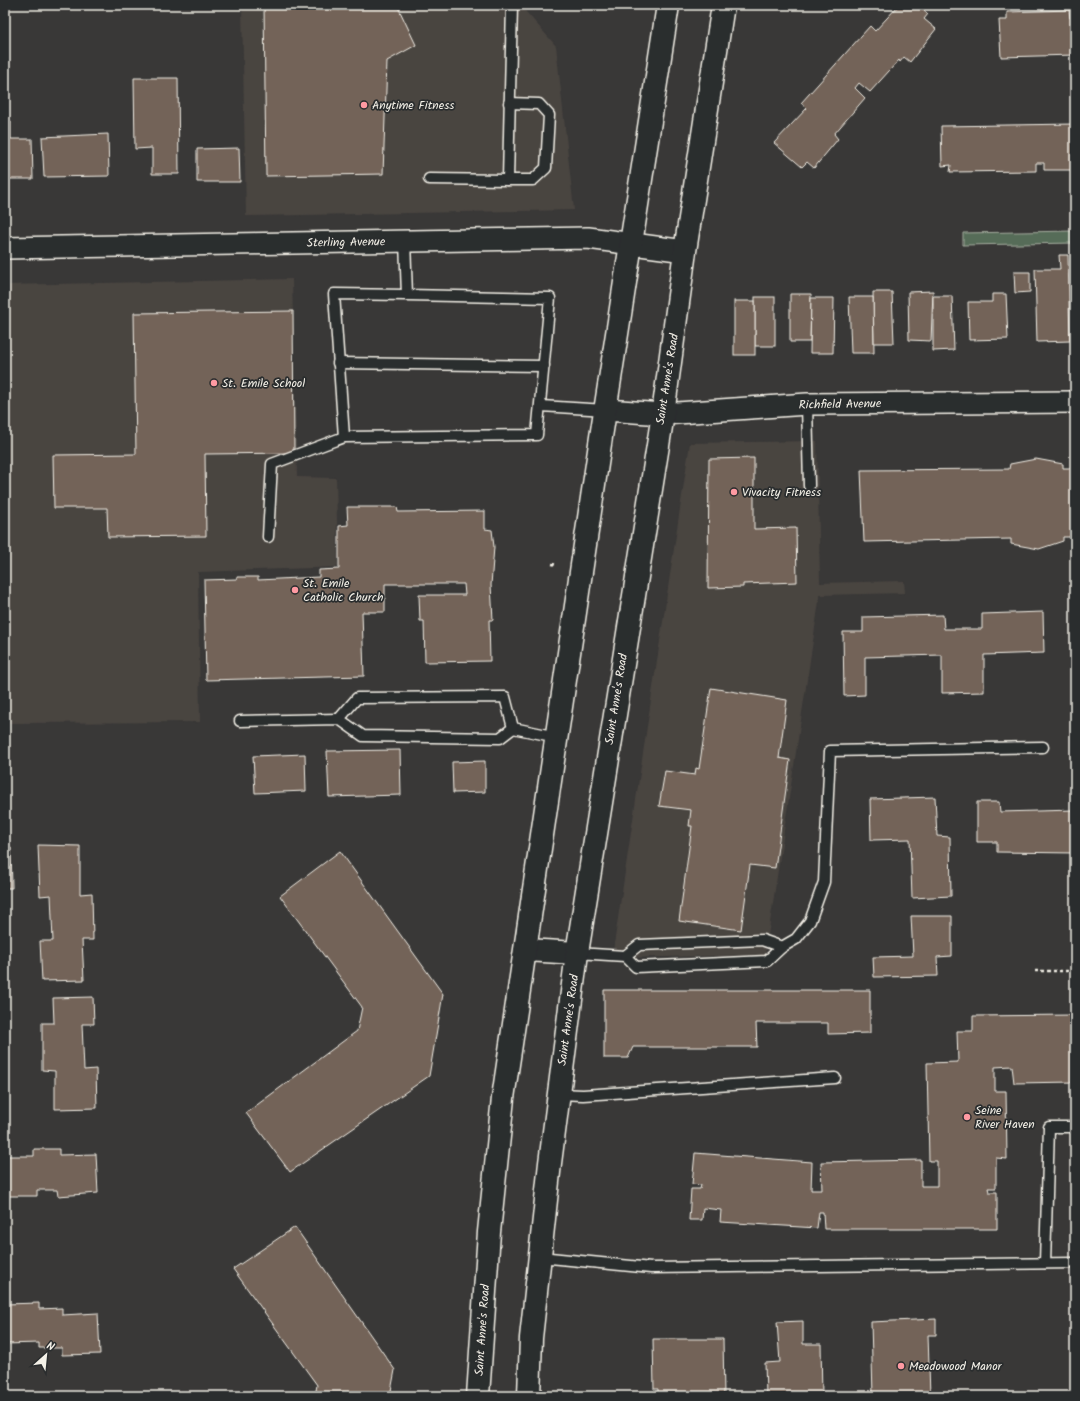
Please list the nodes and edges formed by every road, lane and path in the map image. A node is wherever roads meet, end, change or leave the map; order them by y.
1 (512, 5) edge
2 (668, 5) edge
3 (723, 5) edge
4 (509, 102) junction
5 (429, 179) dead end
6 (508, 180) junction
7 (405, 241) junction
8 (632, 244) junction
9 (5, 248) edge
10 (685, 251) junction
11 (407, 296) junction
12 (338, 363) junction
13 (544, 366) junction
14 (1075, 402) edge
15 (807, 404) junction
16 (541, 406) junction
17 (606, 410) junction
18 (663, 414) junction
19 (344, 437) junction
20 (809, 486) dead end
21 (268, 538) dead end
22 (339, 720) junction
23 (240, 721) dead end
24 (514, 728) junction
25 (556, 737) junction
26 (1043, 747) dead end
27 (782, 947) junction
28 (526, 950) junction
29 (577, 953) junction
30 (625, 956) junction
31 (1075, 971) edge
32 (1035, 972) dead end
33 (835, 1078) dead end
34 (558, 1094) junction
35 (1075, 1127) edge
36 (540, 1257) junction
37 (1045, 1263) junction
38 (1075, 1263) edge
39 (478, 1396) edge
40 (529, 1396) edge

1 - 4 lane
2 - 8 main road, Saint Anne's Road
3 - 10 main road, Saint Anne's Road
4 - 6 lane
4 - 6 lane
5 - 6 lane
7 - 8 street, Sterling Avenue
7 - 9 street, Sterling Avenue
7 - 11 lane
8 - 10 street, Sterling Avenue
8 - 17 main road, Saint Anne's Road
10 - 18 main road, Saint Anne's Road
11 - 12 lane
11 - 13 lane
12 - 13 lane
12 - 19 lane
13 - 16 lane
14 - 15 street, Richfield Avenue
15 - 18 street, Richfield Avenue
15 - 20 lane
16 - 17 lane
16 - 19 lane
17 - 18 street, Richfield Avenue
17 - 25 main road, Saint Anne's Road
18 - 29 main road, Saint Anne's Road
19 - 21 lane
22 - 23 lane
22 - 24 lane
22 - 24 lane
24 - 25 lane
25 - 28 main road, Saint Anne's Road
26 - 27 lane
27 - 30 lane
27 - 30 lane
28 - 29 main road
28 - 39 main road, Saint Anne's Road
29 - 30 lane
29 - 34 main road, Saint Anne's Road
31 - 32 path
33 - 34 lane
34 - 36 main road, Saint Anne's Road
35 - 37 lane
36 - 37 lane
36 - 40 main road, Saint Anne's Road
37 - 38 lane

